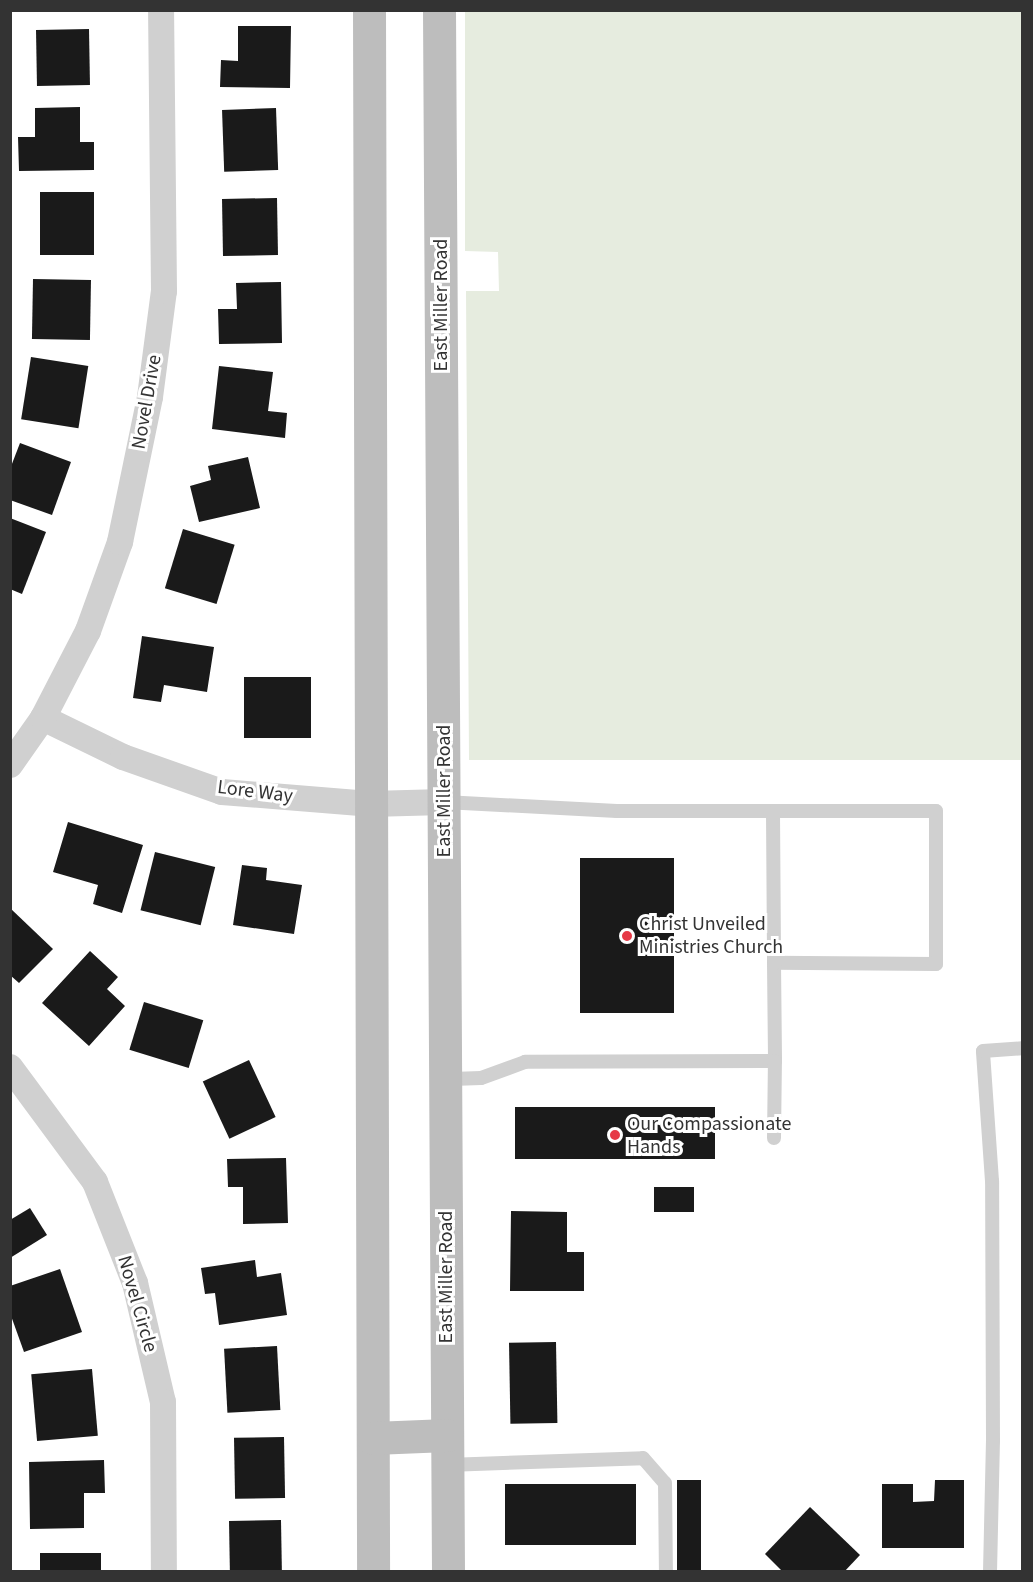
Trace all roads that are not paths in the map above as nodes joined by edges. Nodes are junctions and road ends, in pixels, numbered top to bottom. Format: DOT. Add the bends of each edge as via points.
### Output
graph roads {
  1 [pos="161,10"];
  2 [pos="369,10"];
  3 [pos="439,10"];
  4 [pos="43,718"];
  5 [pos="10,765"];
  6 [pos="444,802"];
  7 [pos="370,804"];
  8 [pos="773,813"];
  9 [pos="774,963"];
  10 [pos="1023,1048"];
  11 [pos="775,1061"];
  12 [pos="10,1067"];
  13 [pos="445,1079"];
  14 [pos="774,1138"];
  15 [pos="373,1438"];
  16 [pos="447,1450"];
  17 [pos="164,1572"];
  18 [pos="373,1572"];
  19 [pos="448,1572"];
  20 [pos="666,1572"];
  21 [pos="990,1572"];
  1 -- 4 [label="street, Novel Drive" via="164,291 150,397 120,542 88,632"];
  2 -- 7 [label="main road"];
  3 -- 6 [label="main road, East Miller Road"];
  4 -- 5 [label="street, Novel Drive"];
  4 -- 7 [label="street, Lore Way" via="123,757 222,792"];
  6 -- 7 [label="street, Lore Way"];
  6 -- 8 [label="lane" via="617,811"];
  6 -- 13 [label="main road, East Miller Road"];
  7 -- 15 [label="main road"];
  8 -- 9 [label="lane"];
  8 -- 9 [label="lane" via="936,811 936,964"];
  9 -- 11 [label="lane"];
  10 -- 21 [label="lane" via="983,1051 992,1181"];
  11 -- 13 [label="lane" via="525,1062 481,1078"];
  11 -- 14 [label="lane"];
  12 -- 17 [label="street, Novel Circle" via="95,1182 135,1283 163,1402"];
  13 -- 16 [label="main road, East Miller Road"];
  15 -- 16 [label="main road"];
  15 -- 18 [label="main road"];
  16 -- 19 [label="main road, East Miller Road"];
  16 -- 20 [label="lane" via="643,1458 665,1483"];
}
